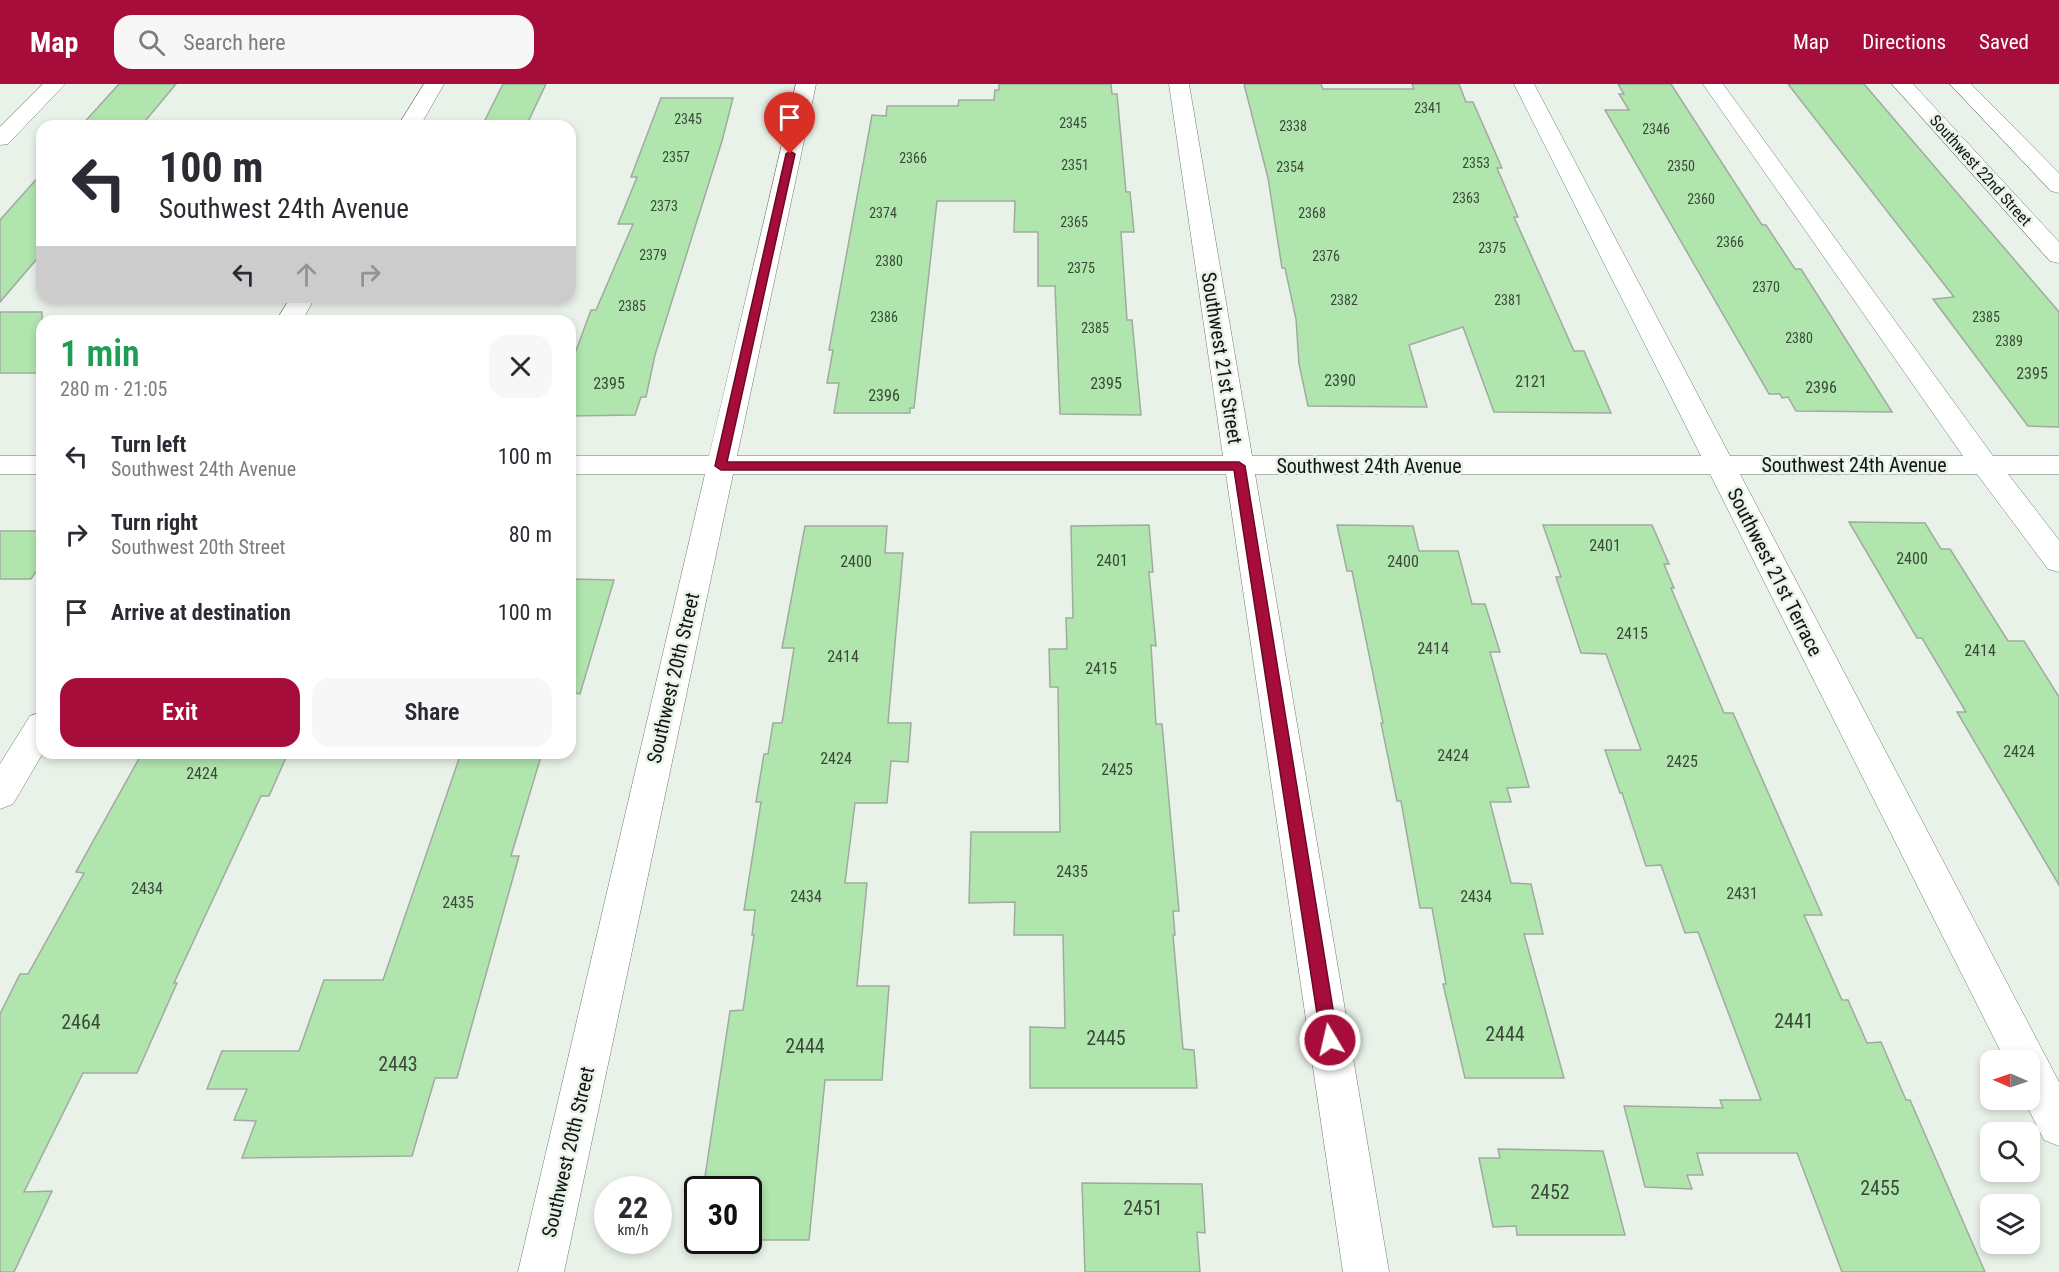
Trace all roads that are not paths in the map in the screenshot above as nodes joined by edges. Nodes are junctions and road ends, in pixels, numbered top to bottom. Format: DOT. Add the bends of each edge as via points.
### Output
graph roads {
  1 [pos="55,84"];
  2 [pos="435,84"];
  3 [pos="806,84"];
  4 [pos="1179,84"];
  5 [pos="1524,84"];
  6 [pos="1713,84"];
  7 [pos="1902,84"];
  8 [pos="1960,84"];
  9 [pos="413,120"];
  10 [pos="0,139"];
  11 [pos="2059,186"];
  12 [pos="2059,256"];
  13 [pos="1985,464"];
  14 [pos="0,465"];
  15 [pos="36,465"];
  16 [pos="576,465"];
  17 [pos="1720,465"];
  18 [pos="2059,465"];
  19 [pos="721,466"];
  20 [pos="1239,466"];
  21 [pos="2059,561"];
  22 [pos="36,735"];
  23 [pos="0,794"];
  24 [pos="2021,1050"];
  25 [pos="2040,1088"];
  26 [pos="2059,1125"];
  27 [pos="541,1272"];
  28 [pos="1366,1272"];
  1 -- 10 [label="street"];
  2 -- 9 [label="street"];
  3 -- 19 [label="street, Southwest 20th Street"];
  4 -- 20 [label="street, Southwest 21st Street"];
  5 -- 17 [label="street, Southwest 21st Terrace"];
  6 -- 13 [label="street"];
  7 -- 12 [label="street, Southwest 22nd Street"];
  8 -- 11 [label="street"];
  13 -- 17 [label="street, Southwest 24th Avenue"];
  13 -- 18 [label="street, Southwest 24th Avenue"];
  13 -- 21 [label="street"];
  14 -- 15 [label="street"];
  16 -- 19 [label="street, Southwest 24th Avenue"];
  17 -- 20 [label="street, Southwest 24th Avenue"];
  17 -- 24 [label="street, Southwest 21st Terrace"];
  19 -- 20 [label="street, Southwest 24th Avenue"];
  19 -- 27 [label="street, Southwest 20th Street"];
  20 -- 28 [label="street, Southwest 21st Street"];
  22 -- 23 [label="street"];
  25 -- 26 [label="street"];
}
